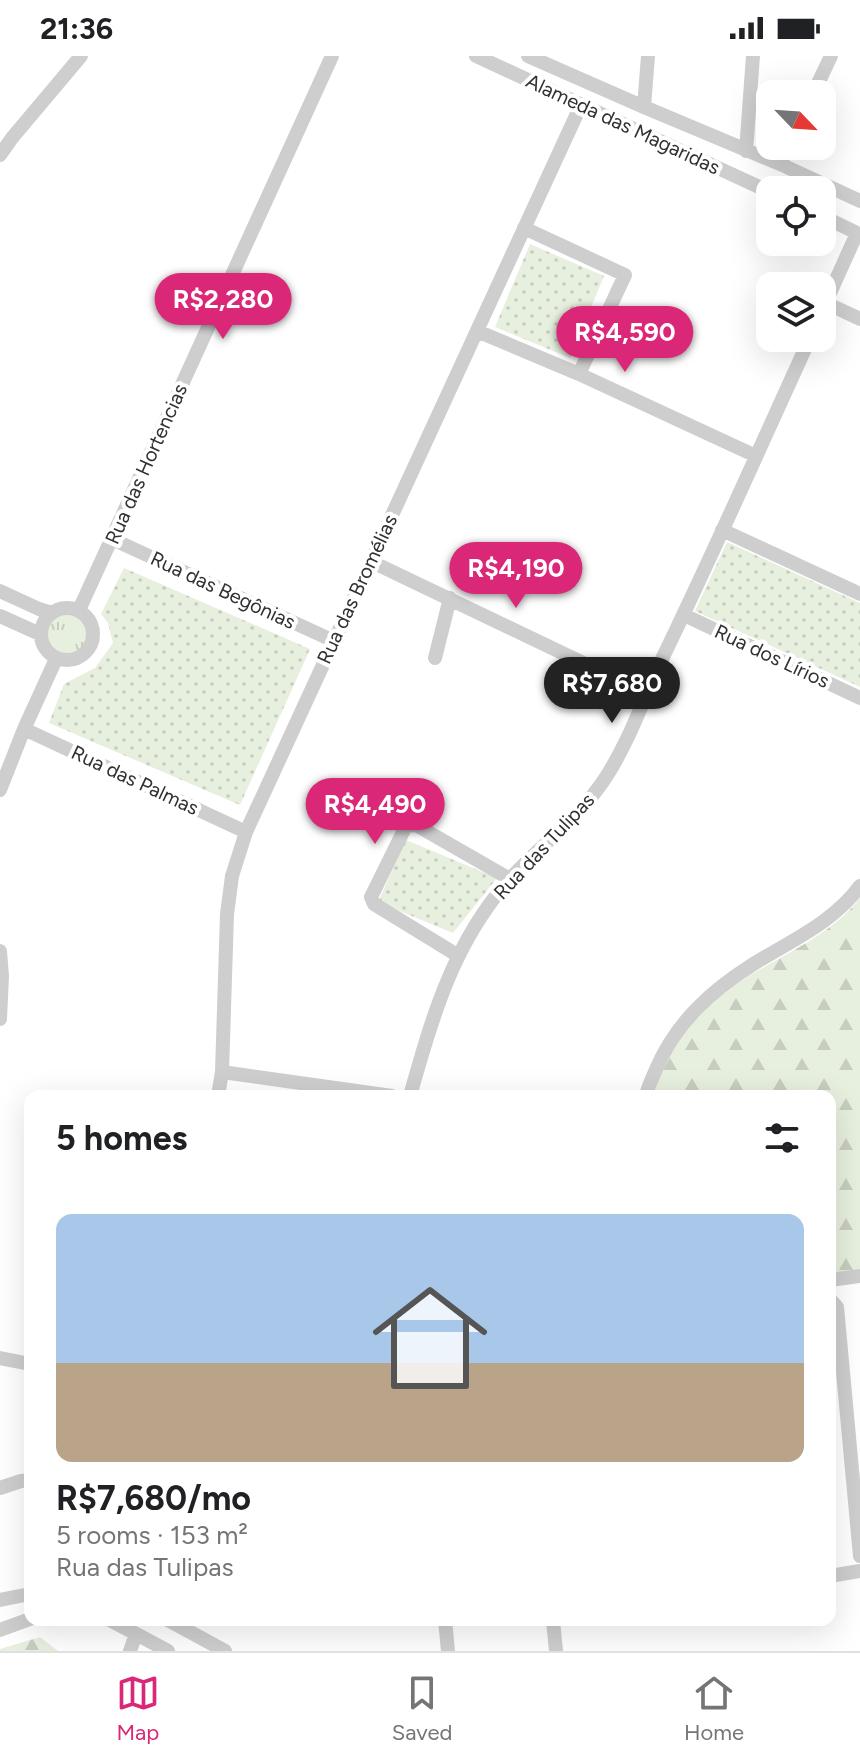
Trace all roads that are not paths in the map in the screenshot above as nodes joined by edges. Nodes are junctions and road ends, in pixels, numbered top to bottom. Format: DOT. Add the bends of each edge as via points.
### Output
graph roads {
  1 [pos="81,56"];
  2 [pos="332,56"];
  3 [pos="476,56"];
  4 [pos="648,56"];
  5 [pos="753,56"];
  6 [pos="831,56"];
  7 [pos="536,58"];
  8 [pos="820,80"];
  9 [pos="581,105"];
  10 [pos="644,107"];
  11 [pos="746,151"];
  12 [pos="0,155"];
  13 [pos="782,160"];
  14 [pos="780,164"];
  15 [pos="756,186"];
  16 [pos="860,201"];
  17 [pos="836,223"];
  18 [pos="524,228"];
  19 [pos="836,280"];
  20 [pos="836,311"];
  21 [pos="860,319"];
  22 [pos="477,331"];
  23 [pos="804,352"];
  24 [pos="579,374"];
  25 [pos="756,456"];
  26 [pos="722,530"];
  27 [pos="112,539"];
  28 [pos="370,561"];
  29 [pos="0,591"];
  30 [pos="860,594"];
  31 [pos="450,598"];
  32 [pos="79,610"];
  33 [pos="52,613"];
  34 [pos="684,615"];
  35 [pos="0,616"];
  36 [pos="40,634"];
  37 [pos="334,641"];
  38 [pos="435,658"];
  39 [pos="56,659"];
  40 [pos="646,693"];
  41 [pos="860,698"];
  42 [pos="24,729"];
  43 [pos="0,790"];
  44 [pos="246,832"];
  45 [pos="510,879"];
  46 [pos="860,886"];
  47 [pos="0,951"];
  48 [pos="457,955"];
  49 [pos="0,1019"];
  50 [pos="222,1072"];
  51 [pos="219,1090"];
  52 [pos="350,1090"];
  53 [pos="412,1090"];
  54 [pos="648,1090"];
  55 [pos="860,1276"];
  56 [pos="836,1279"];
  57 [pos="836,1331"];
  58 [pos="0,1358"];
  59 [pos="24,1363"];
  60 [pos="24,1481"];
  61 [pos="0,1488"];
  62 [pos="860,1556"];
  63 [pos="860,1571"];
  64 [pos="836,1575"];
  65 [pos="24,1595"];
  66 [pos="0,1600"];
  67 [pos="24,1621"];
  68 [pos="121,1626"];
  69 [pos="179,1626"];
  70 [pos="446,1626"];
  71 [pos="554,1626"];
  72 [pos="0,1630"];
  73 [pos="136,1634"];
  74 [pos="130,1651"];
  75 [pos="168,1651"];
  76 [pos="225,1651"];
  77 [pos="448,1651"];
  78 [pos="556,1651"];
  1 -- 12 [label="street"];
  2 -- 27 [label="street, Rua das Hortencias"];
  3 -- 9 [label="street, Alameda das Magaridas"];
  4 -- 10 [label="street"];
  5 -- 11 [label="street"];
  6 -- 8 [label="street"];
  7 -- 10 [label="street"];
  9 -- 15 [label="street, Alameda das Magaridas"];
  9 -- 18 [label="street, Rua das Bromélias"];
  10 -- 11 [label="street"];
  11 -- 14 [label="street"];
  13 -- 14 [label="street"];
  14 -- 16 [label="street"];
  17 -- 19 [label="street" via="857,233"];
  18 -- 22 [label="street, Rua das Bromélias"];
  18 -- 24 [label="street" via="625,275"];
  20 -- 21 [label="street"];
  22 -- 24 [label="street"];
  22 -- 28 [label="street, Rua das Bromélias"];
  23 -- 25 [label="street, Rua das Tulipas"];
  24 -- 25 [label="street"];
  25 -- 26 [label="street, Rua das Tulipas"];
  26 -- 30 [label="street"];
  26 -- 34 [label="street, Rua das Tulipas"];
  27 -- 32 [label="street, Rua das Hortencias"];
  27 -- 37 [label="street, Rua das Begônias"];
  28 -- 31 [label="street"];
  28 -- 37 [label="street, Rua das Bromélias"];
  29 -- 33 [label="street"];
  31 -- 38 [label="street"];
  31 -- 40 [label="street"];
  32 -- 33 [label="street"];
  32 -- 39 [label="street" via="92,624 93,642 74,660"];
  33 -- 36 [label="street"];
  34 -- 40 [label="street, Rua das Tulipas"];
  34 -- 41 [label="street, Rua dos Lírios"];
  35 -- 36 [label="street"];
  36 -- 39 [label="street" via="44,649"];
  37 -- 44 [label="street, Rua das Bromélias"];
  39 -- 42 [label="street"];
  40 -- 45 [label="street, Rua das Tulipas" via="625,744 590,800"];
  42 -- 43 [label="street"];
  42 -- 44 [label="street, Rua das Palmas"];
  44 -- 50 [label="street, Rua das Bromélias" via="227,914"];
  45 -- 48 [label="street, Rua das Tulipas"];
  45 -- 48 [label="street" via="416,825 406,826 372,901"];
  46 -- 54 [label="street" via="821,924 703,1001 678,1029"];
  47 -- 49 [label="street"];
  48 -- 53 [label="street, Rua das Tulipas"];
  50 -- 51 [label="street, Rua das Bromélias"];
  50 -- 52 [label="street"];
  55 -- 56 [label="street"];
  57 -- 62 [label="street"];
  58 -- 59 [label="street"];
  60 -- 61 [label="street"];
  63 -- 64 [label="street"];
  65 -- 66 [label="street"];
  67 -- 72 [label="street"];
  68 -- 73 [label="street"];
  69 -- 76 [label="street"];
  70 -- 77 [label="street"];
  71 -- 78 [label="street"];
  73 -- 74 [label="street"];
  73 -- 75 [label="street"];
}
